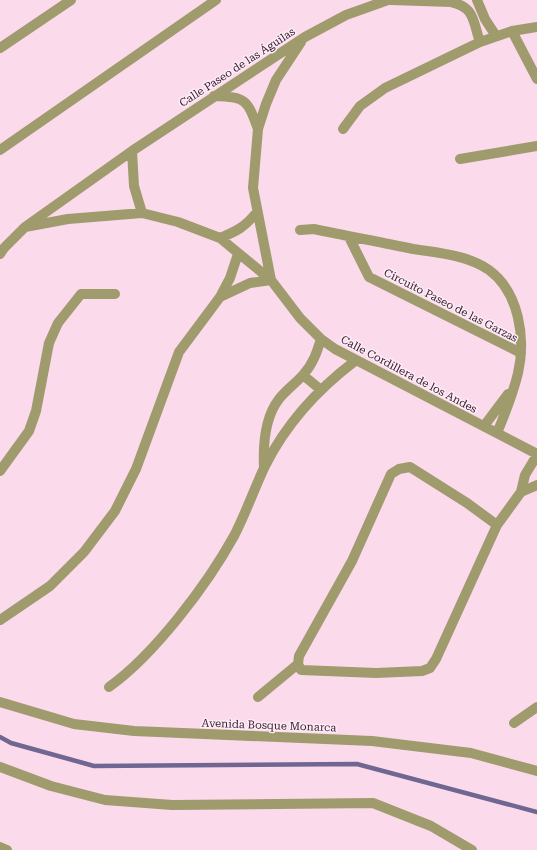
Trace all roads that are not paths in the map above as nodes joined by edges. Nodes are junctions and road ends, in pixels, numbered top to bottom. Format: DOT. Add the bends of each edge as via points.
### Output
graph roads {
  1 [pos="71,0"];
  2 [pos="216,0"];
  3 [pos="388,0"];
  4 [pos="391,0"];
  5 [pos="477,0"];
  6 [pos="537,27"];
  7 [pos="512,31"];
  8 [pos="305,37"];
  9 [pos="488,39"];
  10 [pos="0,48"];
  11 [pos="537,79"];
  12 [pos="214,96"];
  13 [pos="258,129"];
  14 [pos="343,129"];
  15 [pos="537,146"];
  16 [pos="0,150"];
  17 [pos="132,151"];
  18 [pos="460,160"];
  19 [pos="257,212"];
  20 [pos="142,213"];
  21 [pos="25,227"];
  22 [pos="300,230"];
  23 [pos="349,237"];
  24 [pos="220,238"];
  25 [pos="1,249"];
  26 [pos="238,254"];
  27 [pos="271,280"];
  28 [pos="116,294"];
  29 [pos="220,297"];
  30 [pos="321,339"];
  31 [pos="521,353"];
  32 [pos="355,361"];
  33 [pos="303,375"];
  34 [pos="514,386"];
  35 [pos="321,390"];
  36 [pos="484,426"];
  37 [pos="497,433"];
  38 [pos="537,454"];
  39 [pos="264,467"];
  40 [pos="0,471"];
  41 [pos="537,485"];
  42 [pos="521,492"];
  43 [pos="497,524"];
  44 [pos="0,620"];
  45 [pos="298,664"];
  46 [pos="109,687"];
  47 [pos="258,697"];
  48 [pos="0,702"];
  49 [pos="537,707"];
  50 [pos="514,723"];
  51 [pos="0,767"];
  52 [pos="537,771"];
  53 [pos="0,847"];
  54 [pos="7,850"];
  55 [pos="472,850"];
  1 -- 10 [label="street"];
  2 -- 16 [label="street"];
  3 -- 8 [label="street" via="346,15"];
  4 -- 9 [label="street" via="461,4 469,9"];
  5 -- 9 [label="street" via="485,19"];
  6 -- 7 [label="street"];
  7 -- 9 [label="street"];
  7 -- 11 [label="street"];
  8 -- 12 [label="street, Calle Paseo de las Águilas"];
  8 -- 13 [label="street, Calle Paseo de las Águilas" via="276,80"];
  9 -- 14 [label="street" via="385,88 360,106"];
  12 -- 13 [label="street" via="232,96 245,102 250,106"];
  12 -- 17 [label="street, Calle Paseo de las Águilas"];
  13 -- 19 [label="street, Calle Paseo de las Águilas" via="254,188"];
  15 -- 18 [label="street"];
  17 -- 20 [label="street" via="134,186"];
  17 -- 21 [label="street, Calle Paseo de las Águilas"];
  19 -- 24 [label="street" via="246,225"];
  19 -- 27 [label="street, Calle Paseo de las Águilas"];
  20 -- 21 [label="street, Calle Cordillera de los Andes" via="68,219"];
  20 -- 24 [label="street, Calle Cordillera de los Andes" via="178,222"];
  21 -- 25 [label="street, Calle Paseo de las Águilas"];
  22 -- 23 [label="street, Circuito Paseo de las Garzas" via="314,229"];
  23 -- 31 [label="street, Circuito Paseo de las Garzas" via="369,277"];
  23 -- 31 [label="street, Circuito Paseo de las Garzas" via="462,258 488,269 505,287 515,306"];
  24 -- 26 [label="street, Calle Cordillera de los Andes"];
  26 -- 27 [label="street, Calle Cordillera de los Andes"];
  26 -- 29 [label="street"];
  27 -- 29 [label="street" via="250,283"];
  27 -- 30 [label="street, Calle Cordillera de los Andes" via="300,318"];
  28 -- 40 [label="street" via="81,294 58,323 49,343 36,411 29,431"];
  29 -- 44 [label="street" via="179,352 136,469 115,511 84,552 50,586"];
  30 -- 32 [label="street, Calle Cordillera de los Andes"];
  30 -- 33 [label="street" via="316,356"];
  31 -- 34 [label="street, Circuito Paseo de las Garzas"];
  32 -- 35 [label="street"];
  32 -- 36 [label="street, Calle Cordillera de los Andes"];
  33 -- 35 [label="street"];
  33 -- 39 [label="street" via="278,400 270,417 264,440"];
  34 -- 36 [label="street, Circuito Paseo de las Garzas"];
  34 -- 37 [label="street, Circuito Paseo de las Garzas"];
  35 -- 39 [label="street" via="289,426"];
  36 -- 37 [label="street, Calle Cordillera de los Andes"];
  37 -- 38 [label="street, Calle Cordillera de los Andes"];
  38 -- 42 [label="street" via="525,475"];
  39 -- 46 [label="street" via="250,504 213,570 178,617 128,674"];
  41 -- 42 [label="street"];
  42 -- 43 [label="street"];
  43 -- 45 [label="street" via="430,668 422,671 368,672 301,670"];
  43 -- 45 [label="street" via="410,468 399,469 391,474 352,561 299,656"];
  45 -- 47 [label="street"];
  48 -- 52 [label="street, Avenida Bosque Monarca" via="74,724 134,731 372,741 471,753"];
  49 -- 50 [label="street"];
  51 -- 55 [label="street" via="51,786 105,800 172,804 373,803 431,826"];
  53 -- 54 [label="street"];
}
